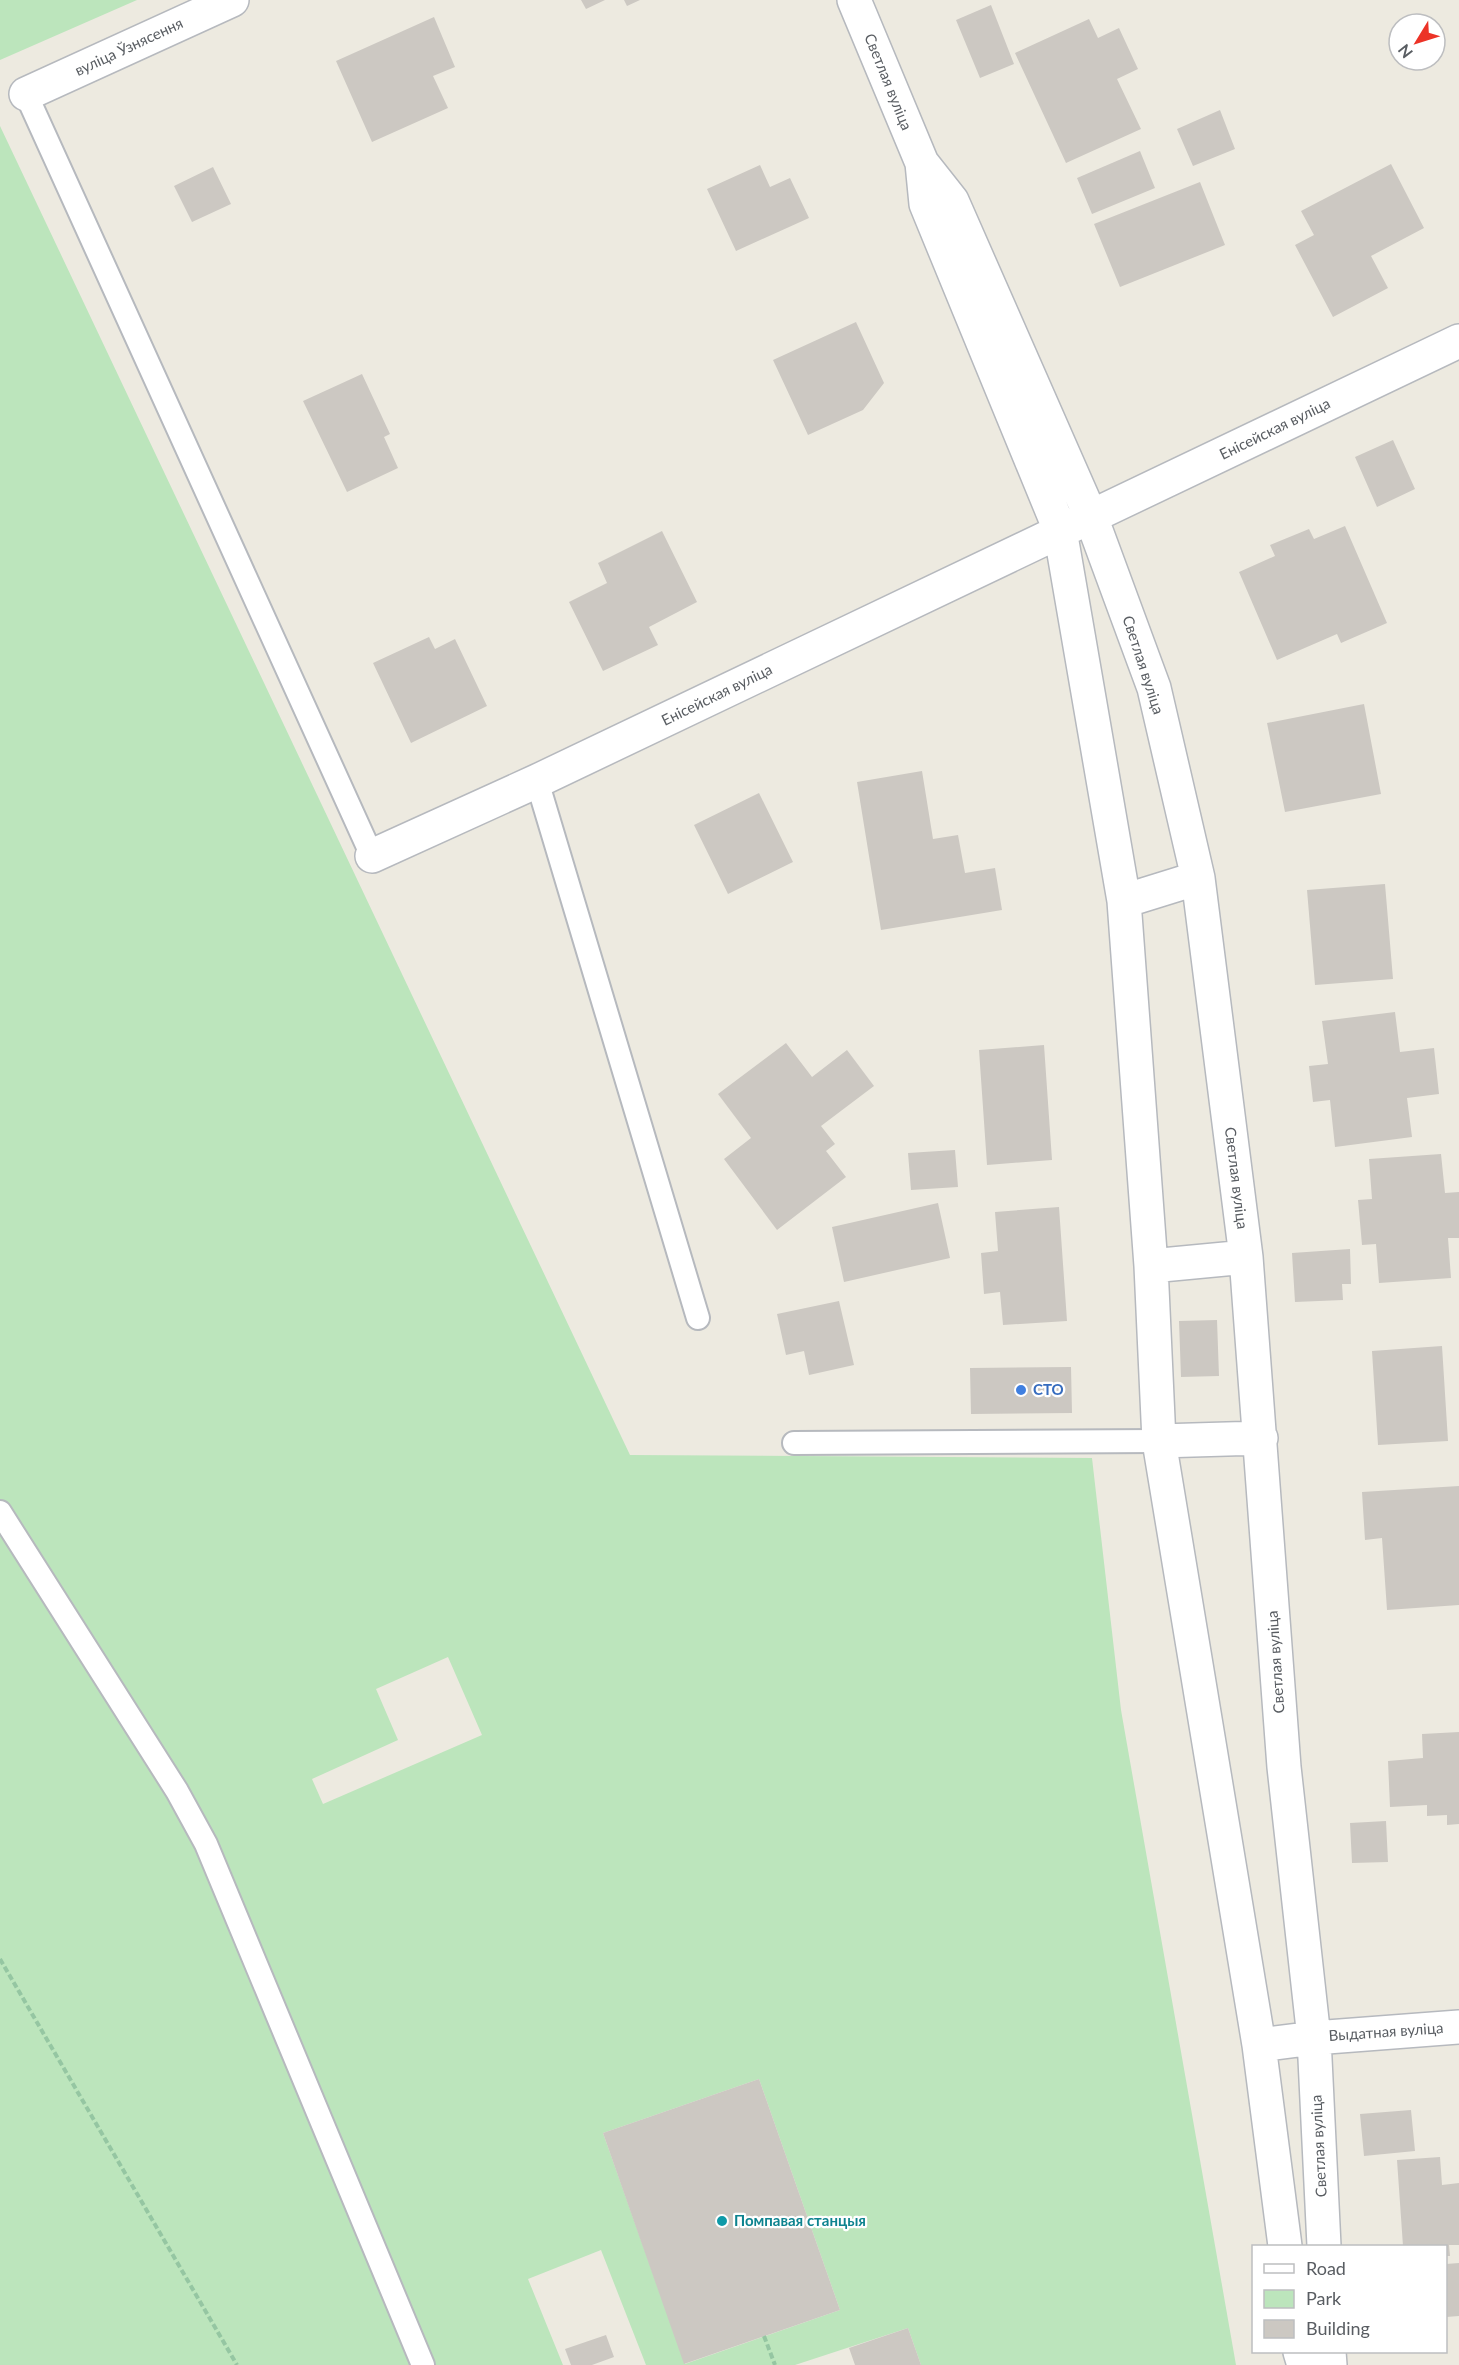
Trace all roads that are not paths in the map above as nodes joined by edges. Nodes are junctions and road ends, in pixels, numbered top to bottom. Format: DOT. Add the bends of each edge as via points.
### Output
graph roads {
  1 [pos="232,0"];
  2 [pos="854,0"];
  3 [pos="26,94"];
  4 [pos="922,164"];
  5 [pos="1459,341"];
  6 [pos="1091,517"];
  7 [pos="1060,530"];
  8 [pos="537,781"];
  9 [pos="372,856"];
  10 [pos="1198,878"];
  11 [pos="1124,901"];
  12 [pos="1246,1257"];
  13 [pos="1150,1266"];
  14 [pos="698,1318"];
  15 [pos="1261,1438"];
  16 [pos="1159,1441"];
  17 [pos="794,1443"];
  18 [pos="0,1512"];
  19 [pos="1459,2027"];
  20 [pos="1314,2038"];
  21 [pos="1259,2045"];
  22 [pos="1285,2245"];
  23 [pos="1324,2245"];
  24 [pos="423,2365"];
  1 -- 3 [label="street, вуліца Ўзнясення"];
  2 -- 4 [label="street, Светлая вуліца"];
  3 -- 9 [label="lane"];
  4 -- 6 [label="street, Светлая вуліца" via="952,201"];
  4 -- 7 [label="street, Светлая вуліца" via="926,204"];
  5 -- 6 [label="street, Енісейская вуліца"];
  6 -- 7 [label="street, Енісейская вуліца"];
  6 -- 10 [label="street, Светлая вуліца" via="1154,688"];
  7 -- 8 [label="street, Енісейская вуліца"];
  7 -- 11 [label="street, Светлая вуліца"];
  8 -- 9 [label="street, Енісейская вуліца"];
  8 -- 14 [label="lane"];
  10 -- 11 [label="street"];
  10 -- 12 [label="street, Светлая вуліца"];
  11 -- 13 [label="street, Светлая вуліца"];
  12 -- 13 [label="street"];
  12 -- 15 [label="street, Светлая вуліца"];
  13 -- 16 [label="street, Светлая вуліца"];
  15 -- 16 [label="street"];
  15 -- 20 [label="street, Светлая вуліца" via="1284,1767"];
  16 -- 17 [label="lane"];
  16 -- 21 [label="street, Светлая вуліца"];
  18 -- 24 [label="lane" via="177,1791 206,1844"];
  19 -- 20 [label="street, Выдатная вуліца"];
  20 -- 21 [label="street, Выдатная вуліца"];
  20 -- 23 [label="street, Светлая вуліца"];
  21 -- 22 [label="street, Светлая вуліца"];
}
